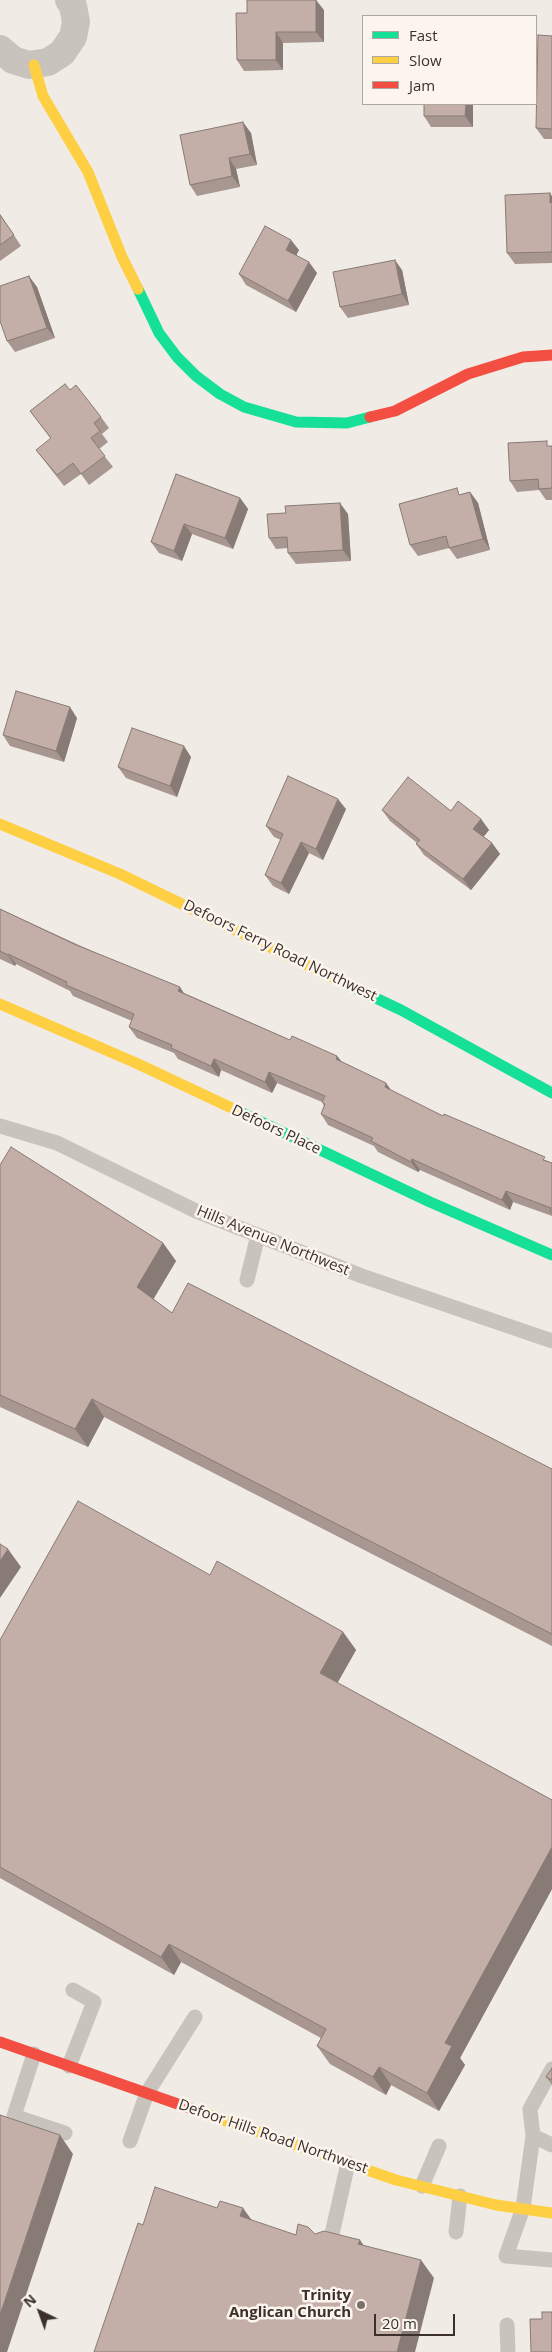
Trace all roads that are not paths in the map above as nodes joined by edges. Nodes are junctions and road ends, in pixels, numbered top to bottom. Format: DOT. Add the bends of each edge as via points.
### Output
graph roads {
  1 [pos="69,0"];
  2 [pos="0,49"];
  3 [pos="34,65"];
  4 [pos="552,355"];
  5 [pos="0,824"];
  6 [pos="0,1004"];
  7 [pos="552,1093"];
  8 [pos="0,1126"];
  9 [pos="258,1235"];
  10 [pos="552,1256"];
  11 [pos="247,1280"];
  12 [pos="552,1341"];
  13 [pos="73,1990"];
  14 [pos="195,2017"];
  15 [pos="0,2042"];
  16 [pos="34,2054"];
  17 [pos="69,2066"];
  18 [pos="552,2069"];
  19 [pos="147,2093"];
  20 [pos="65,2133"];
  21 [pos="533,2136"];
  22 [pos="130,2141"];
  23 [pos="552,2145"];
  24 [pos="439,2146"];
  25 [pos="348,2163"];
  26 [pos="422,2186"];
  27 [pos="460,2196"];
  28 [pos="523,2208"];
  29 [pos="552,2213"];
  30 [pos="456,2232"];
  31 [pos="330,2243"];
  32 [pos="552,2260"];
  33 [pos="507,2325"];
  34 [pos="508,2352"];
  1 -- 3 [label="street" via="76,22 70,42 62,53 48,62"];
  2 -- 3 [label="street" via="13,60"];
  3 -- 4 [label="street" via="44,96 88,172 122,257 159,333 196,376 220,394 244,407 296,422 347,423 395,411 468,374 523,358"];
  5 -- 7 [label="street, Defoors Ferry Road Northwest" via="120,874 401,1010"];
  6 -- 10 [label="street, Defoors Place" via="136,1063"];
  8 -- 9 [label="lane, Hills Avenue Northwest" via="57,1143 196,1211"];
  9 -- 11 [label="lane"];
  9 -- 12 [label="lane, Hills Avenue Northwest" via="362,1276"];
  13 -- 17 [label="lane" via="94,2002"];
  14 -- 19 [label="lane"];
  15 -- 16 [label="street, Defoor Hills Road Northwest"];
  16 -- 17 [label="street, Defoor Hills Road Northwest"];
  16 -- 20 [label="lane" via="14,2116"];
  17 -- 19 [label="street, Defoor Hills Road Northwest"];
  18 -- 21 [label="lane" via="530,2109"];
  19 -- 22 [label="lane"];
  19 -- 25 [label="street, Defoor Hills Road Northwest"];
  21 -- 23 [label="lane"];
  21 -- 28 [label="lane"];
  24 -- 26 [label="lane"];
  25 -- 26 [label="street, Defoor Hills Road Northwest"];
  25 -- 31 [label="lane"];
  26 -- 27 [label="street, Defoor Hills Road Northwest"];
  27 -- 28 [label="street, Defoor Hills Road Northwest"];
  27 -- 30 [label="lane"];
  28 -- 29 [label="street, Defoor Hills Road Northwest"];
  28 -- 32 [label="lane" via="506,2256"];
  33 -- 34 [label="lane"];
}
